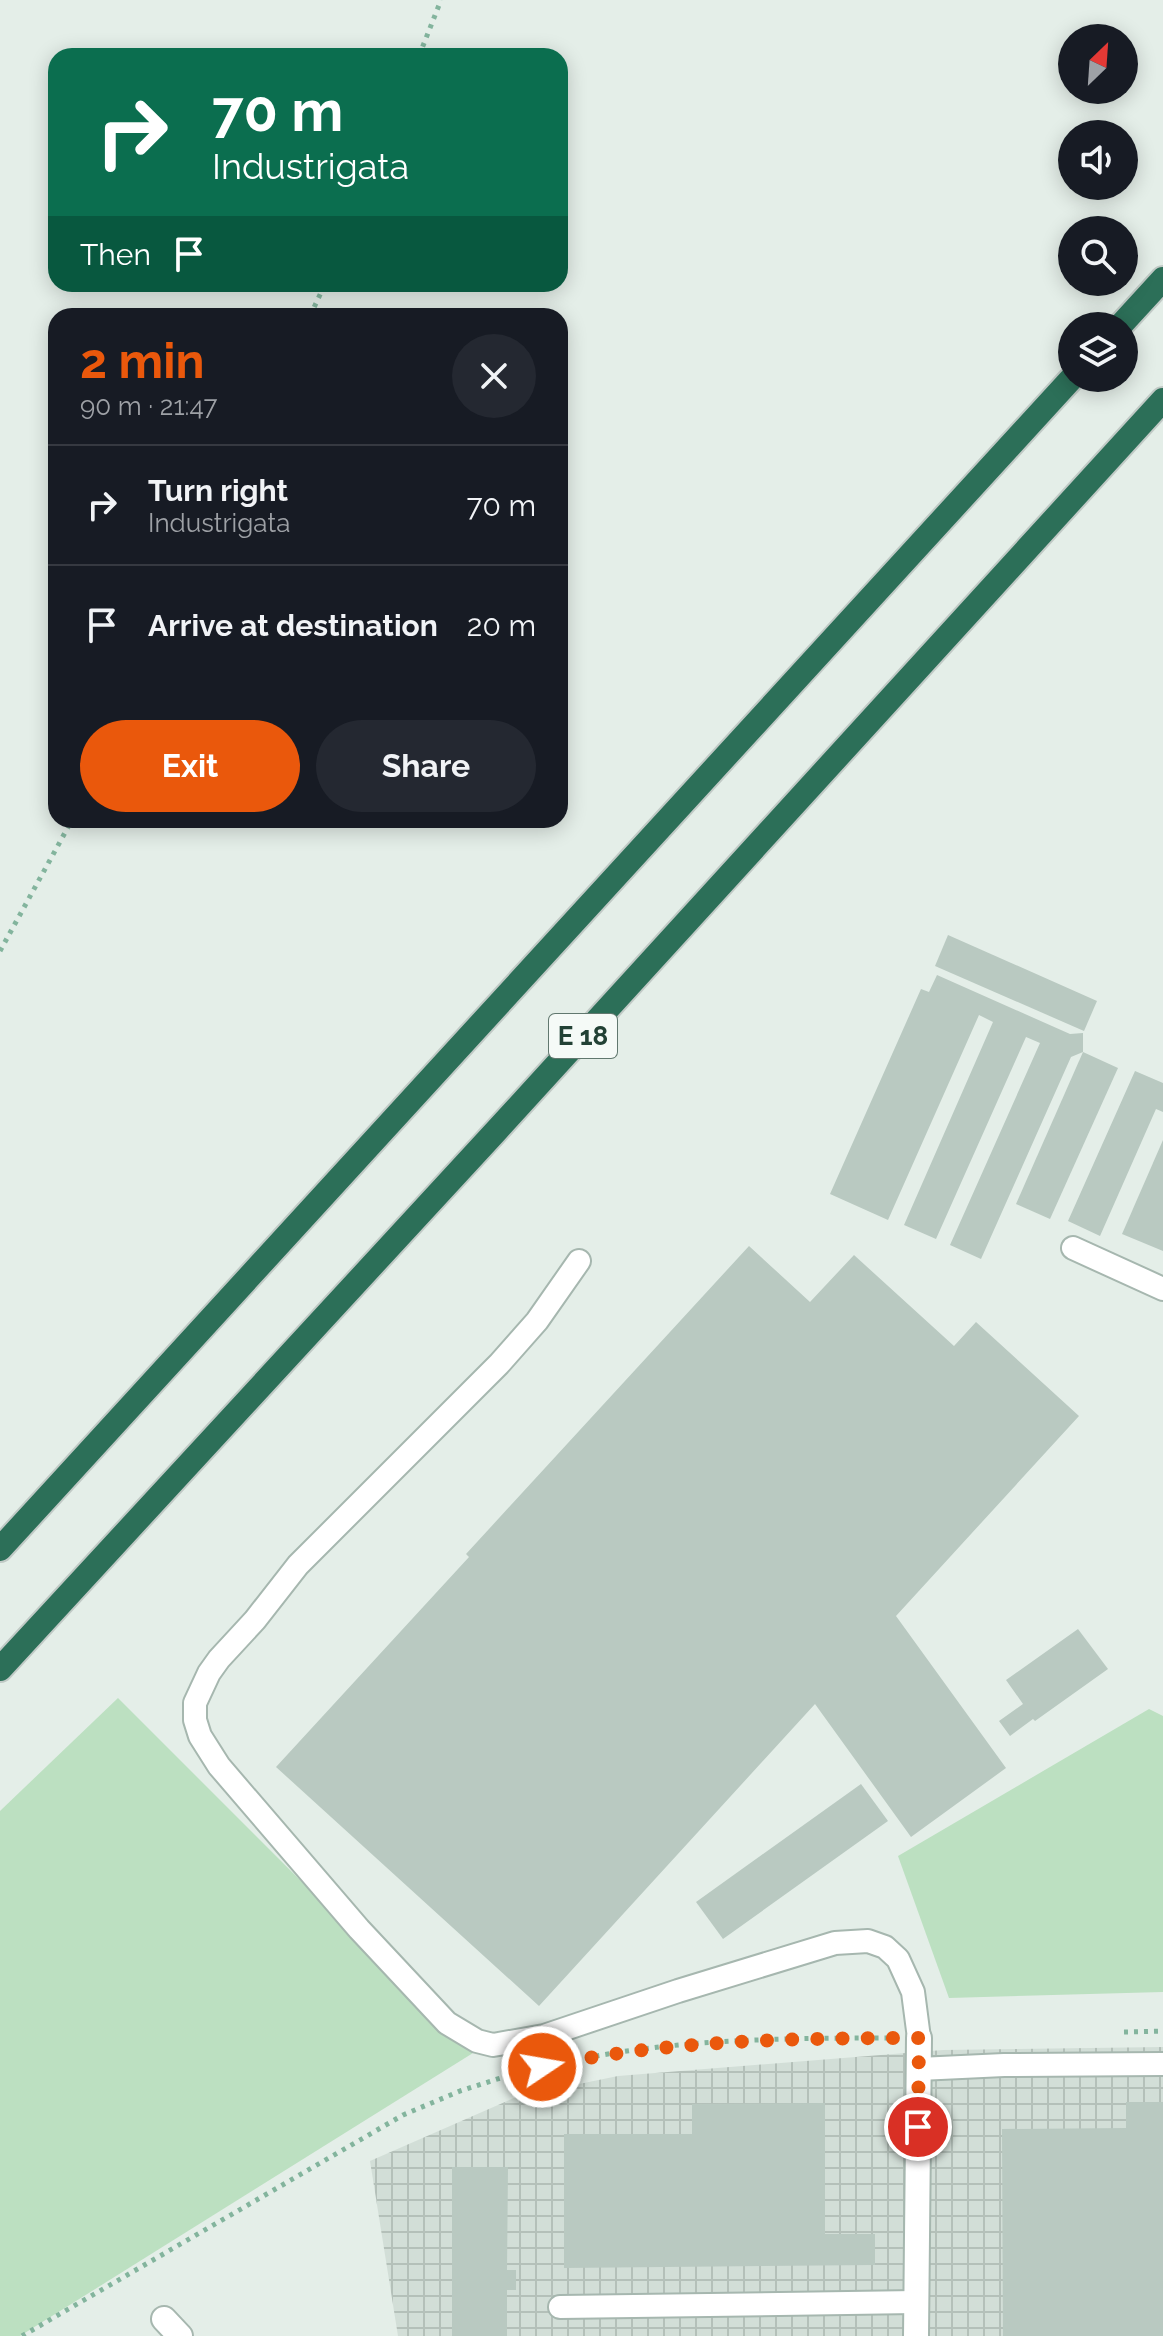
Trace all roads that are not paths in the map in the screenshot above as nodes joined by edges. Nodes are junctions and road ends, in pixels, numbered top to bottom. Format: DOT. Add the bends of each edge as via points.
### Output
graph roads {
  1 [pos="1163,279"];
  2 [pos="1133,312"];
  3 [pos="1059,392"];
  4 [pos="1163,400"];
  5 [pos="1073,1248"];
  6 [pos="579,1261"];
  7 [pos="1163,1289"];
  8 [pos="0,1549"];
  9 [pos="0,1669"];
  10 [pos="919,2038"];
  11 [pos="1163,2064"];
  12 [pos="919,2069"];
  13 [pos="916,2302"];
  14 [pos="560,2307"];
  15 [pos="916,2336"];
  1 -- 2 [label="highway"];
  3 -- 8 [label="highway"];
  4 -- 9 [label="highway, E 18"];
  5 -- 7 [label="lane"];
  6 -- 10 [label="lane" via="499,1364 298,1565 219,1659 195,1703 200,1736 219,1766 359,1929 447,2023 477,2041 493,2045 544,2036 835,1943 868,1941 898,1959 913,1992"];
  10 -- 12 [label="street"];
  11 -- 12 [label="lane"];
  12 -- 13 [label="street"];
  13 -- 14 [label="lane"];
  13 -- 15 [label="street"];
}
